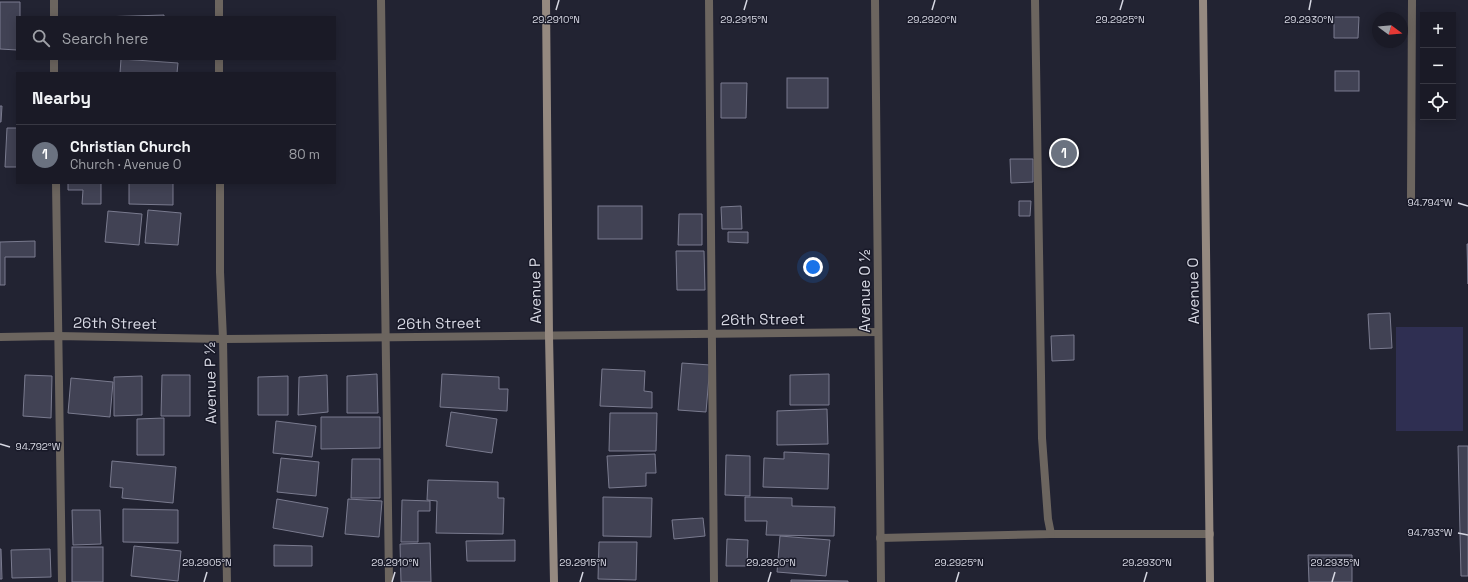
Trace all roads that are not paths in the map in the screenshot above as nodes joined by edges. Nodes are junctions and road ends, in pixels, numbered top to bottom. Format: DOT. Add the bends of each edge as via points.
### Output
graph roads {
  1 [pos="54,0"];
  2 [pos="219,0"];
  3 [pos="381,0"];
  4 [pos="546,0"];
  5 [pos="709,0"];
  6 [pos="875,0"];
  7 [pos="1035,0"];
  8 [pos="1203,0"];
  9 [pos="1412,0"];
  10 [pos="54,16"];
  11 [pos="219,16"];
  12 [pos="54,60"];
  13 [pos="219,60"];
  14 [pos="54,72"];
  15 [pos="220,72"];
  16 [pos="56,184"];
  17 [pos="220,184"];
  18 [pos="1410,197"];
  19 [pos="878,332"];
  20 [pos="713,334"];
  21 [pos="57,336"];
  22 [pos="549,336"];
  23 [pos="0,337"];
  24 [pos="384,337"];
  25 [pos="223,339"];
  26 [pos="1051,534"];
  27 [pos="1210,534"];
  28 [pos="880,538"];
  29 [pos="62,582"];
  30 [pos="227,582"];
  31 [pos="389,582"];
  32 [pos="554,582"];
  33 [pos="714,582"];
  34 [pos="881,582"];
  35 [pos="1210,582"];
  1 -- 10 [label="street"];
  2 -- 11 [label="street"];
  3 -- 24 [label="street"];
  4 -- 22 [label="main road, Avenue P"];
  5 -- 20 [label="street"];
  6 -- 19 [label="street, Avenue O ½"];
  7 -- 26 [label="street" via="1042,438"];
  8 -- 27 [label="main road, Avenue O"];
  9 -- 18 [label="street"];
  12 -- 14 [label="street"];
  13 -- 15 [label="street"];
  16 -- 21 [label="street"];
  17 -- 25 [label="street, Avenue P ½"];
  19 -- 20 [label="street, 26th Street"];
  19 -- 28 [label="street, Avenue O ½"];
  20 -- 22 [label="street, 26th Street"];
  20 -- 33 [label="street"];
  21 -- 23 [label="street, 26th Street"];
  21 -- 25 [label="street, 26th Street"];
  21 -- 29 [label="street"];
  22 -- 24 [label="street, 26th Street"];
  22 -- 32 [label="main road, Avenue P"];
  24 -- 25 [label="street, 26th Street"];
  24 -- 31 [label="street"];
  25 -- 30 [label="street, Avenue P ½"];
  26 -- 27 [label="street"];
  26 -- 28 [label="street"];
  27 -- 35 [label="main road, Avenue O"];
  28 -- 34 [label="street, Avenue O ½"];
}
